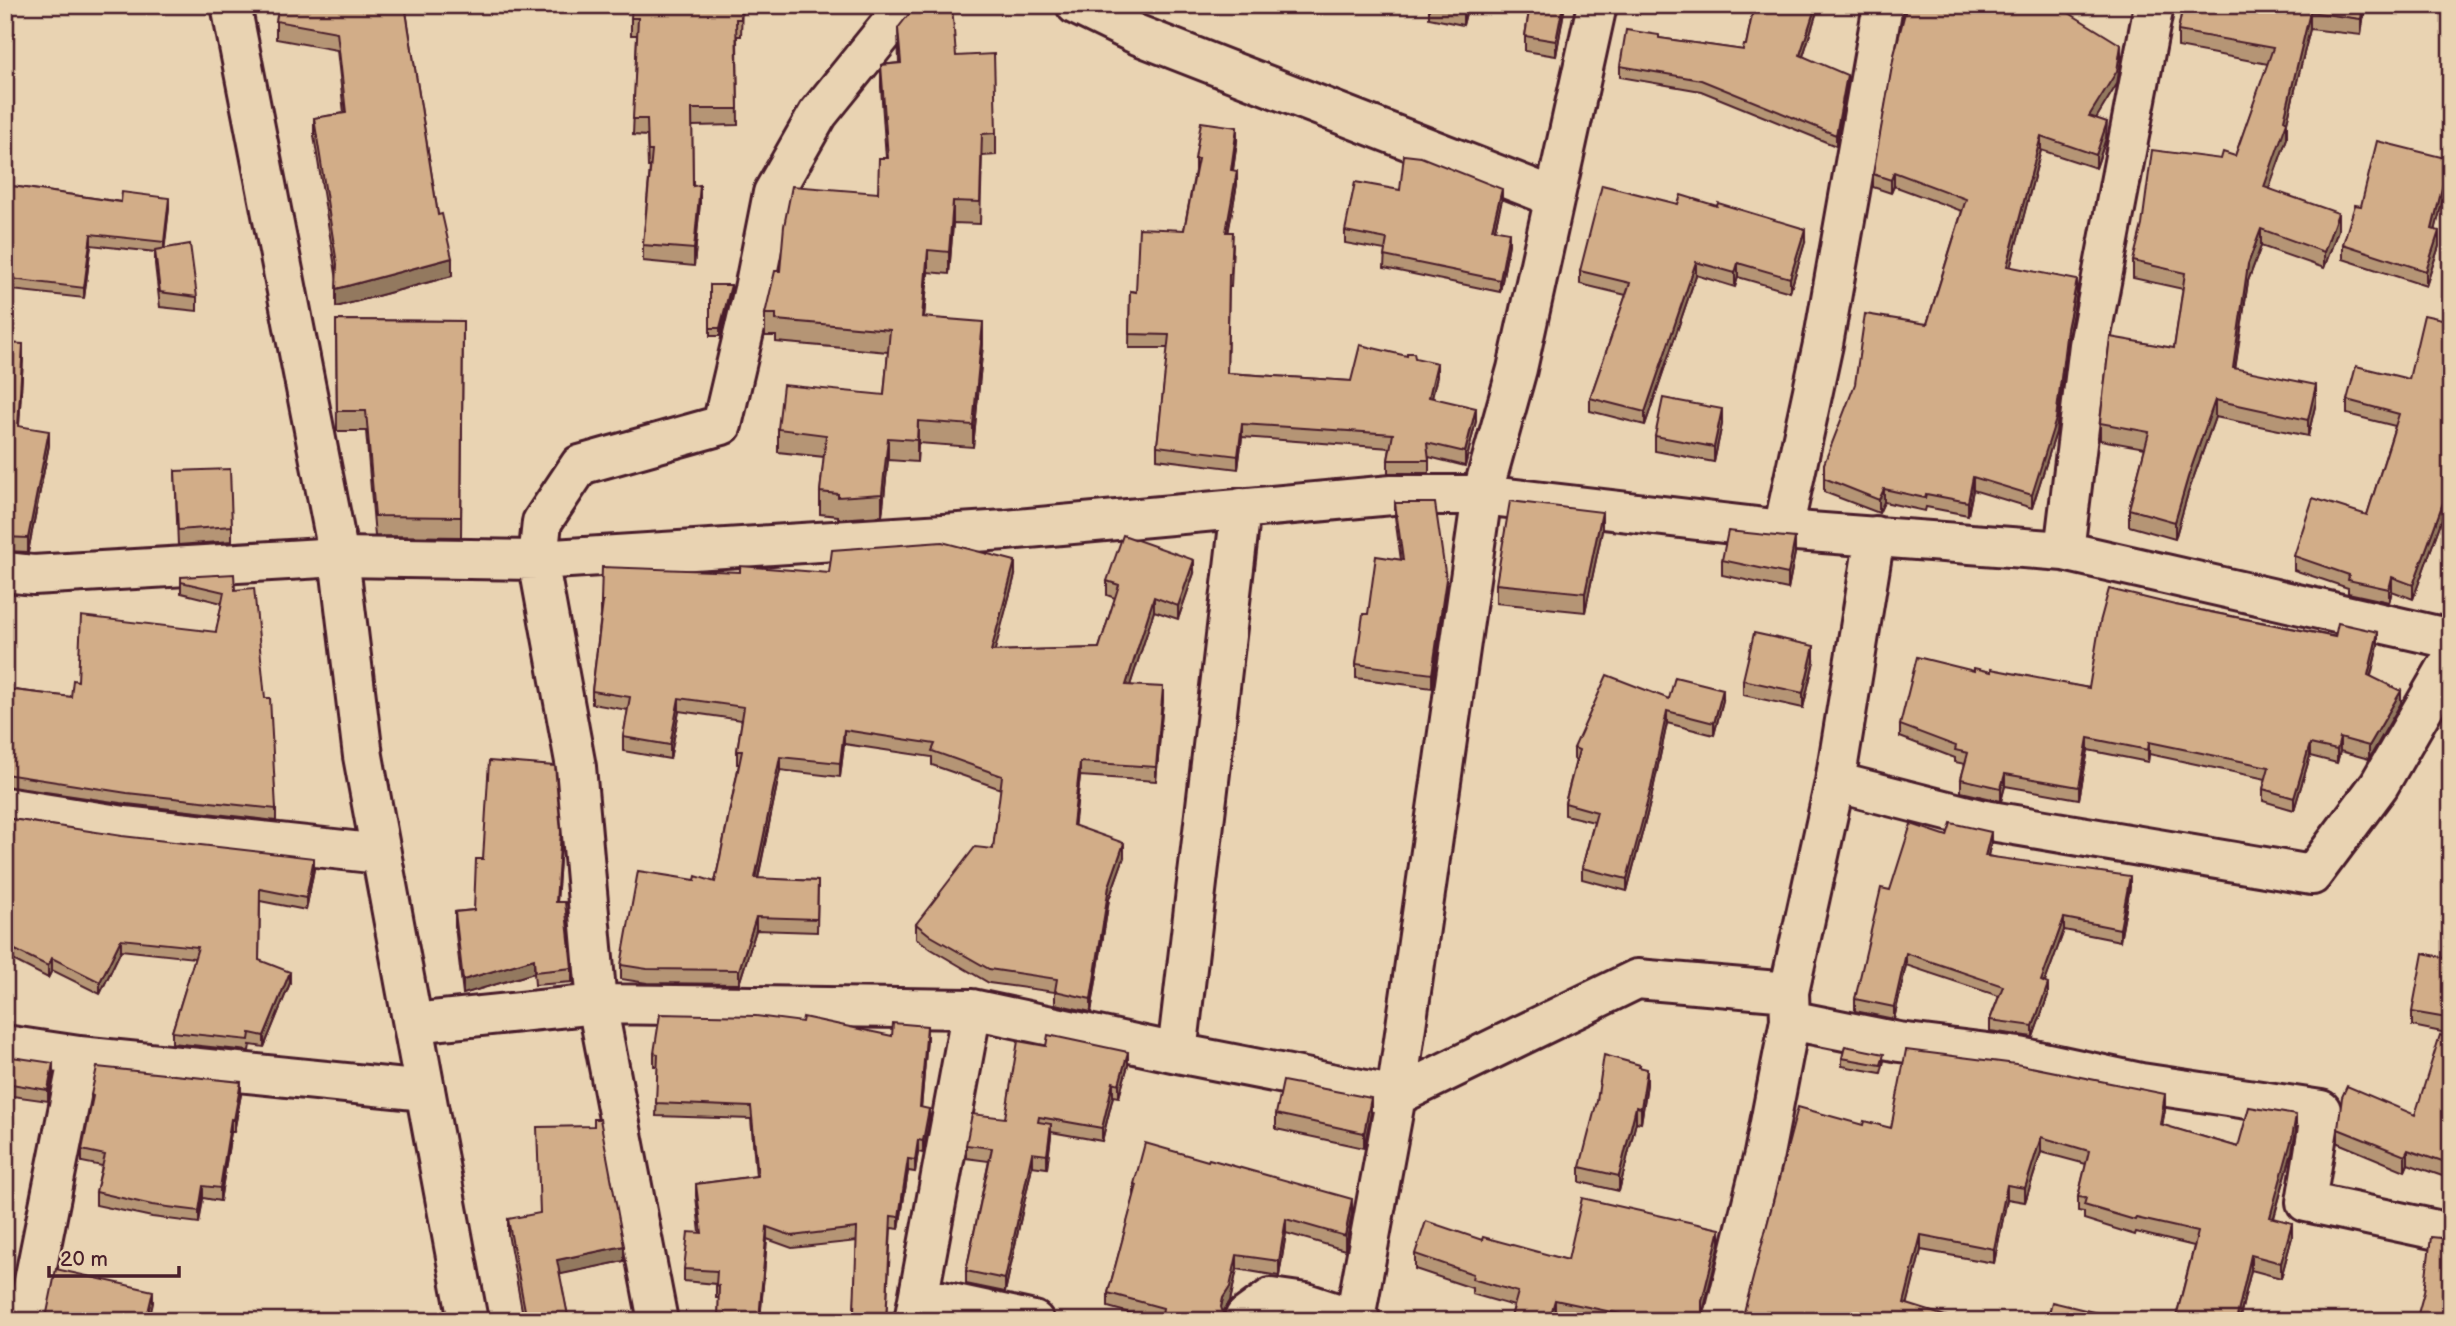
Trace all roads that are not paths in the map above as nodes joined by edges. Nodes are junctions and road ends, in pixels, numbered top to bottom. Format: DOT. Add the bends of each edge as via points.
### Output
graph roads {
  1 [pos="231,5"];
  2 [pos="906,5"];
  3 [pos="1076,5"];
  4 [pos="1597,5"];
  5 [pos="1883,5"];
  6 [pos="2154,5"];
  7 [pos="1554,197"];
  8 [pos="1482,495"];
  9 [pos="1241,508"];
  10 [pos="1783,530"];
  11 [pos="1875,536"];
  12 [pos="2064,551"];
  13 [pos="340,557"];
  14 [pos="538,559"];
  15 [pos="5,572"];
  16 [pos="2451,639"];
  17 [pos="2451,660"];
  18 [pos="1835,782"];
  19 [pos="5,807"];
  20 [pos="380,854"];
  21 [pos="597,1004"];
  22 [pos="1790,1006"];
  23 [pos="972,1009"];
  24 [pos="413,1023"];
  25 [pos="5,1045"];
  26 [pos="1177,1053"];
  27 [pos="79,1056"];
  28 [pos="425,1091"];
  29 [pos="1396,1096"];
  30 [pos="2451,1233"];
  31 [pos="916,1308"];
  32 [pos="1358,1320"];
  33 [pos="26,1321"];
  34 [pos="468,1321"];
  35 [pos="658,1321"];
  36 [pos="1034,1321"];
  37 [pos="1243,1321"];
  38 [pos="1723,1321"];
  1 -- 13 [label="street"];
  2 -- 14 [label="street" via="818,114 773,193 722,425 580,465 542,522"];
  3 -- 7 [label="street" via="1138,35"];
  4 -- 7 [label="street"];
  5 -- 10 [label="street" via="1823,344"];
  6 -- 12 [label="street" via="2089,345"];
  7 -- 8 [label="street" via="1517,369"];
  8 -- 9 [label="street" via="1392,495"];
  8 -- 10 [label="street"];
  8 -- 29 [label="street"];
  9 -- 14 [label="street" via="1006,530"];
  9 -- 26 [label="street"];
  10 -- 11 [label="street"];
  11 -- 12 [label="street"];
  11 -- 18 [label="street"];
  12 -- 16 [label="street"];
  13 -- 14 [label="street"];
  13 -- 15 [label="street" via="33,575"];
  13 -- 20 [label="street" via="363,756"];
  14 -- 21 [label="street" via="576,767"];
  17 -- 18 [label="street" via="2379,785 2312,875 1979,819"];
  18 -- 22 [label="street"];
  19 -- 20 [label="street" via="124,826"];
  20 -- 24 [label="street"];
  21 -- 23 [label="street"];
  21 -- 24 [label="street"];
  21 -- 35 [label="street"];
  22 -- 29 [label="street" via="1637,979"];
  22 -- 30 [label="street" via="1899,1042 2020,1057 2141,1083 2321,1110 2306,1202"];
  22 -- 38 [label="street" via="1765,1154"];
  23 -- 26 [label="street"];
  23 -- 31 [label="street"];
  24 -- 28 [label="street"];
  25 -- 27 [label="street"];
  26 -- 29 [label="street"];
  27 -- 28 [label="street"];
  27 -- 33 [label="street"];
  28 -- 34 [label="street"];
  29 -- 32 [label="street"];
  31 -- 36 [label="street"];
  32 -- 37 [label="street" via="1306,1303 1271,1298"];
}
